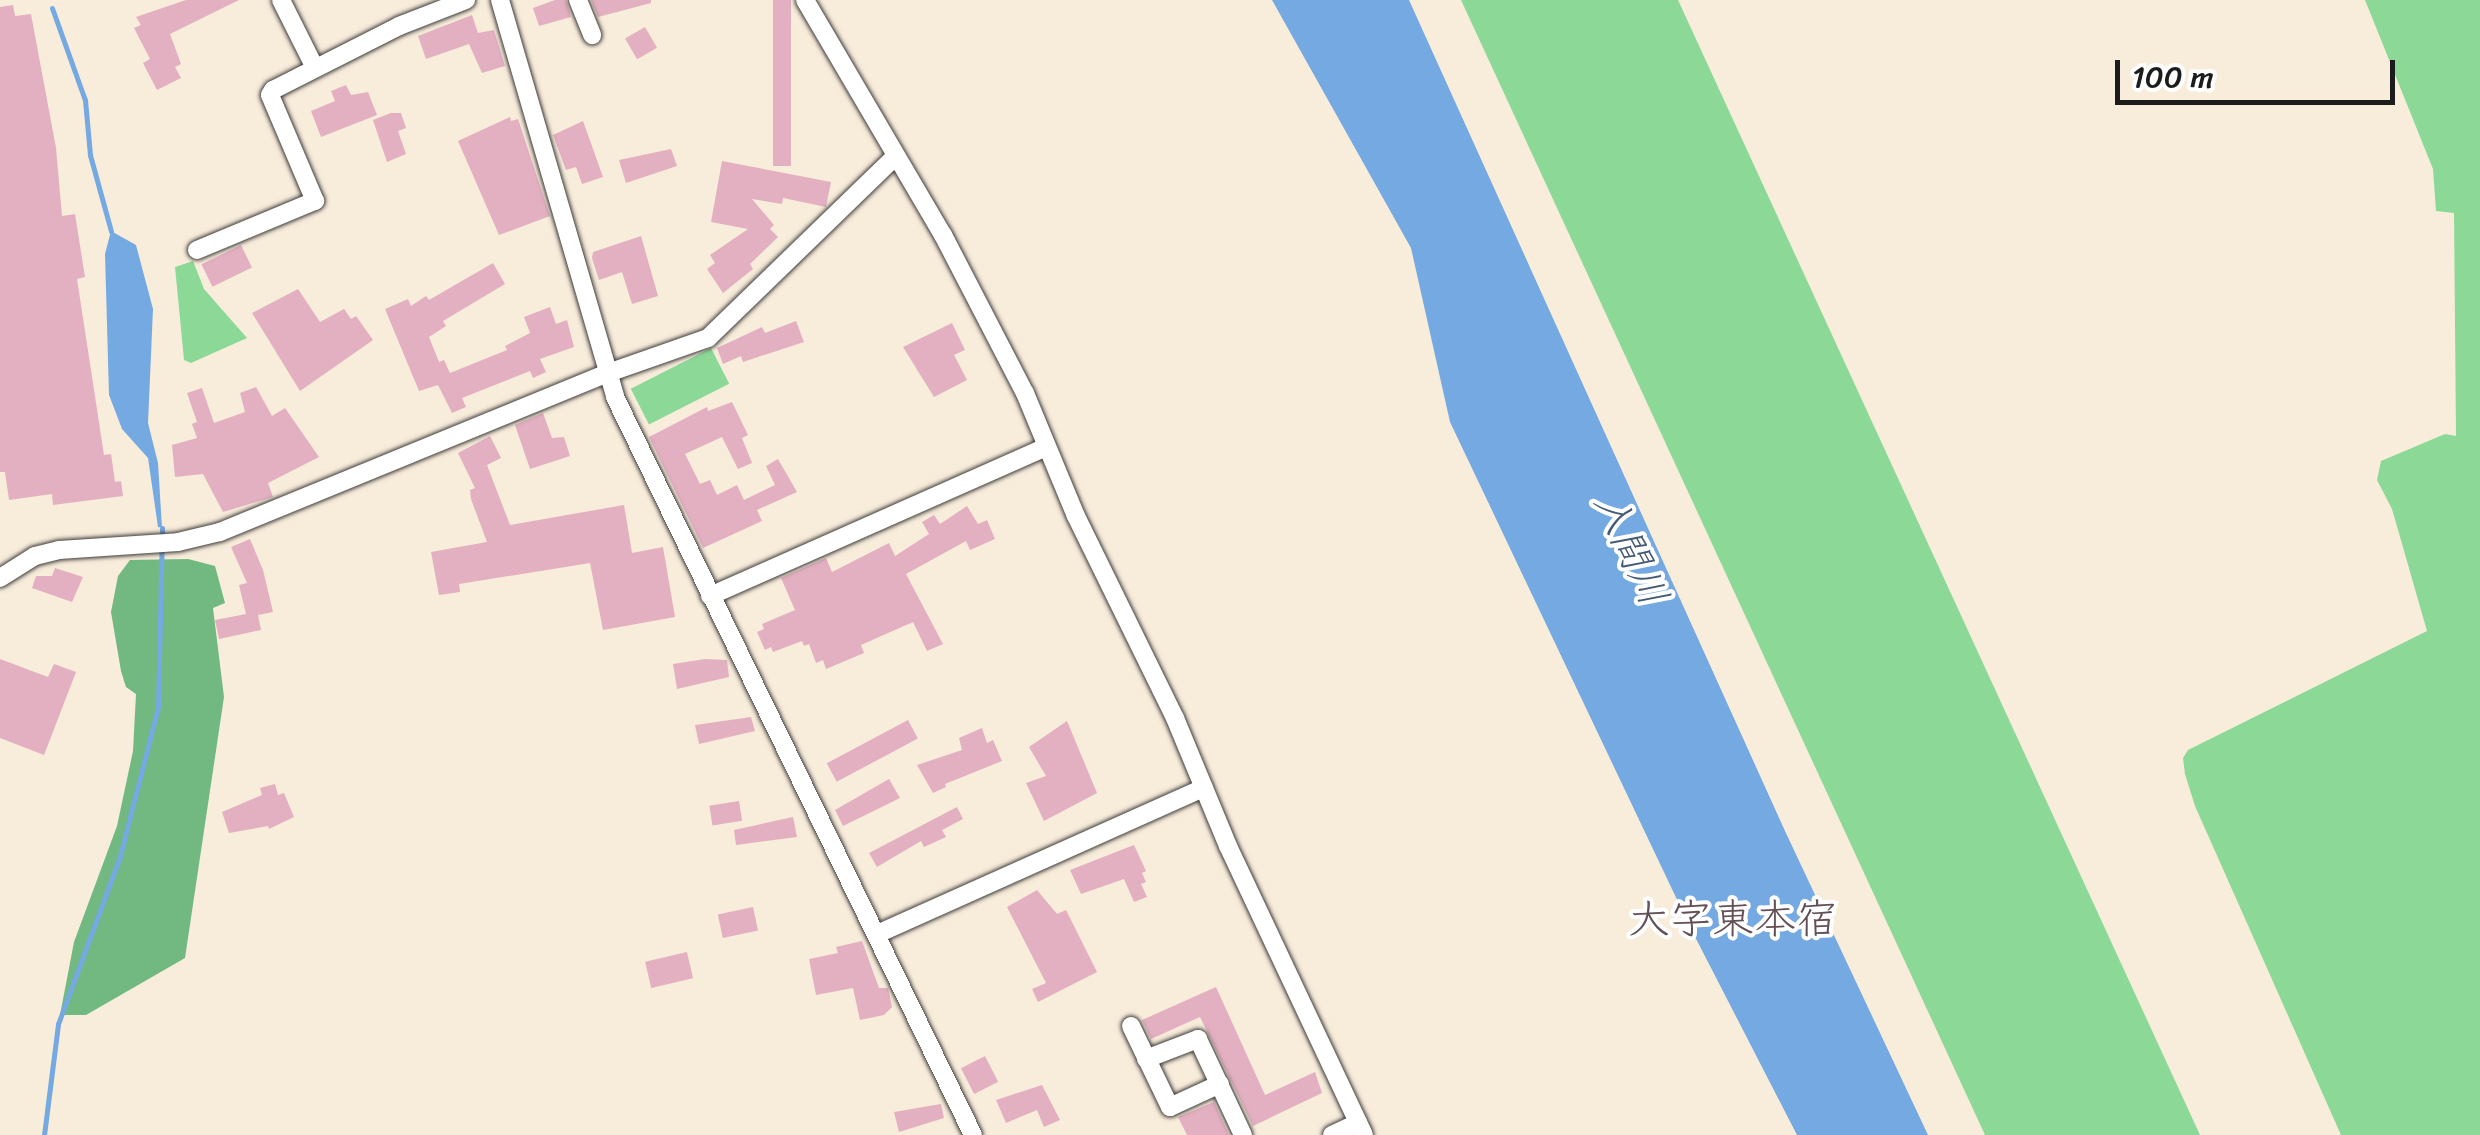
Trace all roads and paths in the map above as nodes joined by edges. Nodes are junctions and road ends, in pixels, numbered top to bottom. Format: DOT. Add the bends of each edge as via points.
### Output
graph roads {
  1 [pos="281,0"];
  2 [pos="466,0"];
  3 [pos="500,0"];
  4 [pos="578,0"];
  5 [pos="805,0"];
  6 [pos="592,35"];
  7 [pos="315,68"];
  8 [pos="895,157"];
  9 [pos="197,250"];
  10 [pos="608,373"];
  11 [pos="1048,448"];
  12 [pos="0,578"];
  13 [pos="710,596"];
  14 [pos="1204,788"];
  15 [pos="877,934"];
  16 [pos="1131,1026"];
  17 [pos="1146,1058"];
  18 [pos="1220,1084"];
  19 [pos="1361,1129"];
  20 [pos="974,1135"];
  21 [pos="1243,1135"];
  22 [pos="1332,1135"];
  1 -- 7 [label="street"];
  2 -- 7 [label="street"];
  3 -- 10 [label="street"];
  4 -- 6 [label="street"];
  5 -- 8 [label="street"];
  7 -- 9 [label="street" via="270,95 314,201"];
  8 -- 10 [label="street" via="708,338"];
  8 -- 11 [label="street" via="943,235"];
  10 -- 12 [label="street" via="220,532 178,542 58,550"];
  10 -- 13 [label="street"];
  11 -- 13 [label="street"];
  11 -- 14 [label="street"];
  13 -- 15 [label="street"];
  14 -- 15 [label="street"];
  14 -- 19 [label="street"];
  15 -- 20 [label="street"];
  16 -- 17 [label="street"];
  17 -- 18 [label="street" via="1198,1039"];
  17 -- 18 [label="street" via="1170,1107"];
  18 -- 21 [label="street"];
  19 -- 22 [label="street"];
}
